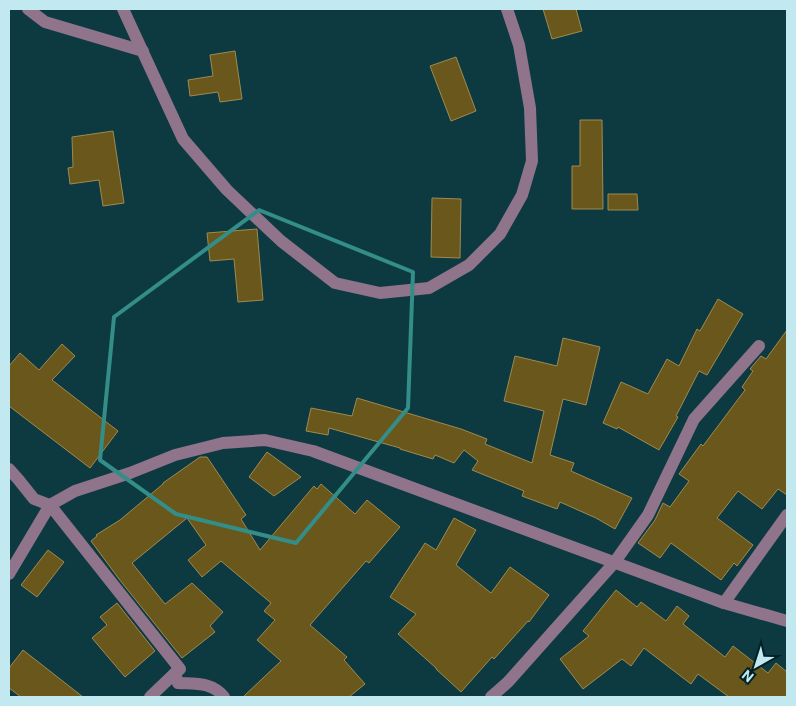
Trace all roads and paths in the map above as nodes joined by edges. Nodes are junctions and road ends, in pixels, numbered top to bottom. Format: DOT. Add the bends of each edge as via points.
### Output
graph roads {
  1 [pos="28,9"];
  2 [pos="123,9"];
  3 [pos="507,9"];
  4 [pos="142,51"];
  5 [pos="759,346"];
  6 [pos="9,469"];
  7 [pos="50,505"];
  8 [pos="787,515"];
  9 [pos="614,563"];
  10 [pos="9,574"];
  11 [pos="724,603"];
  12 [pos="787,621"];
  13 [pos="175,673"];
  14 [pos="150,697"];
  15 [pos="224,697"];
  16 [pos="491,697"];
  1 -- 4 [label="street" via="45,22"];
  2 -- 4 [label="street"];
  3 -- 4 [label="street" via="519,45 530,108 532,161 522,195 500,234 469,265 429,288 380,293 335,283 281,241 227,190 183,138"];
  5 -- 9 [label="street" via="694,419 648,515"];
  6 -- 7 [label="street" via="34,499"];
  7 -- 9 [label="street" via="75,491 175,455 223,443 265,440 313,451"];
  7 -- 10 [label="street"];
  7 -- 13 [label="street" via="180,669"];
  8 -- 11 [label="street"];
  9 -- 11 [label="street"];
  9 -- 16 [label="street"];
  11 -- 12 [label="street"];
  13 -- 14 [label="street"];
  13 -- 15 [label="street" via="178,684 206,684"];
}
